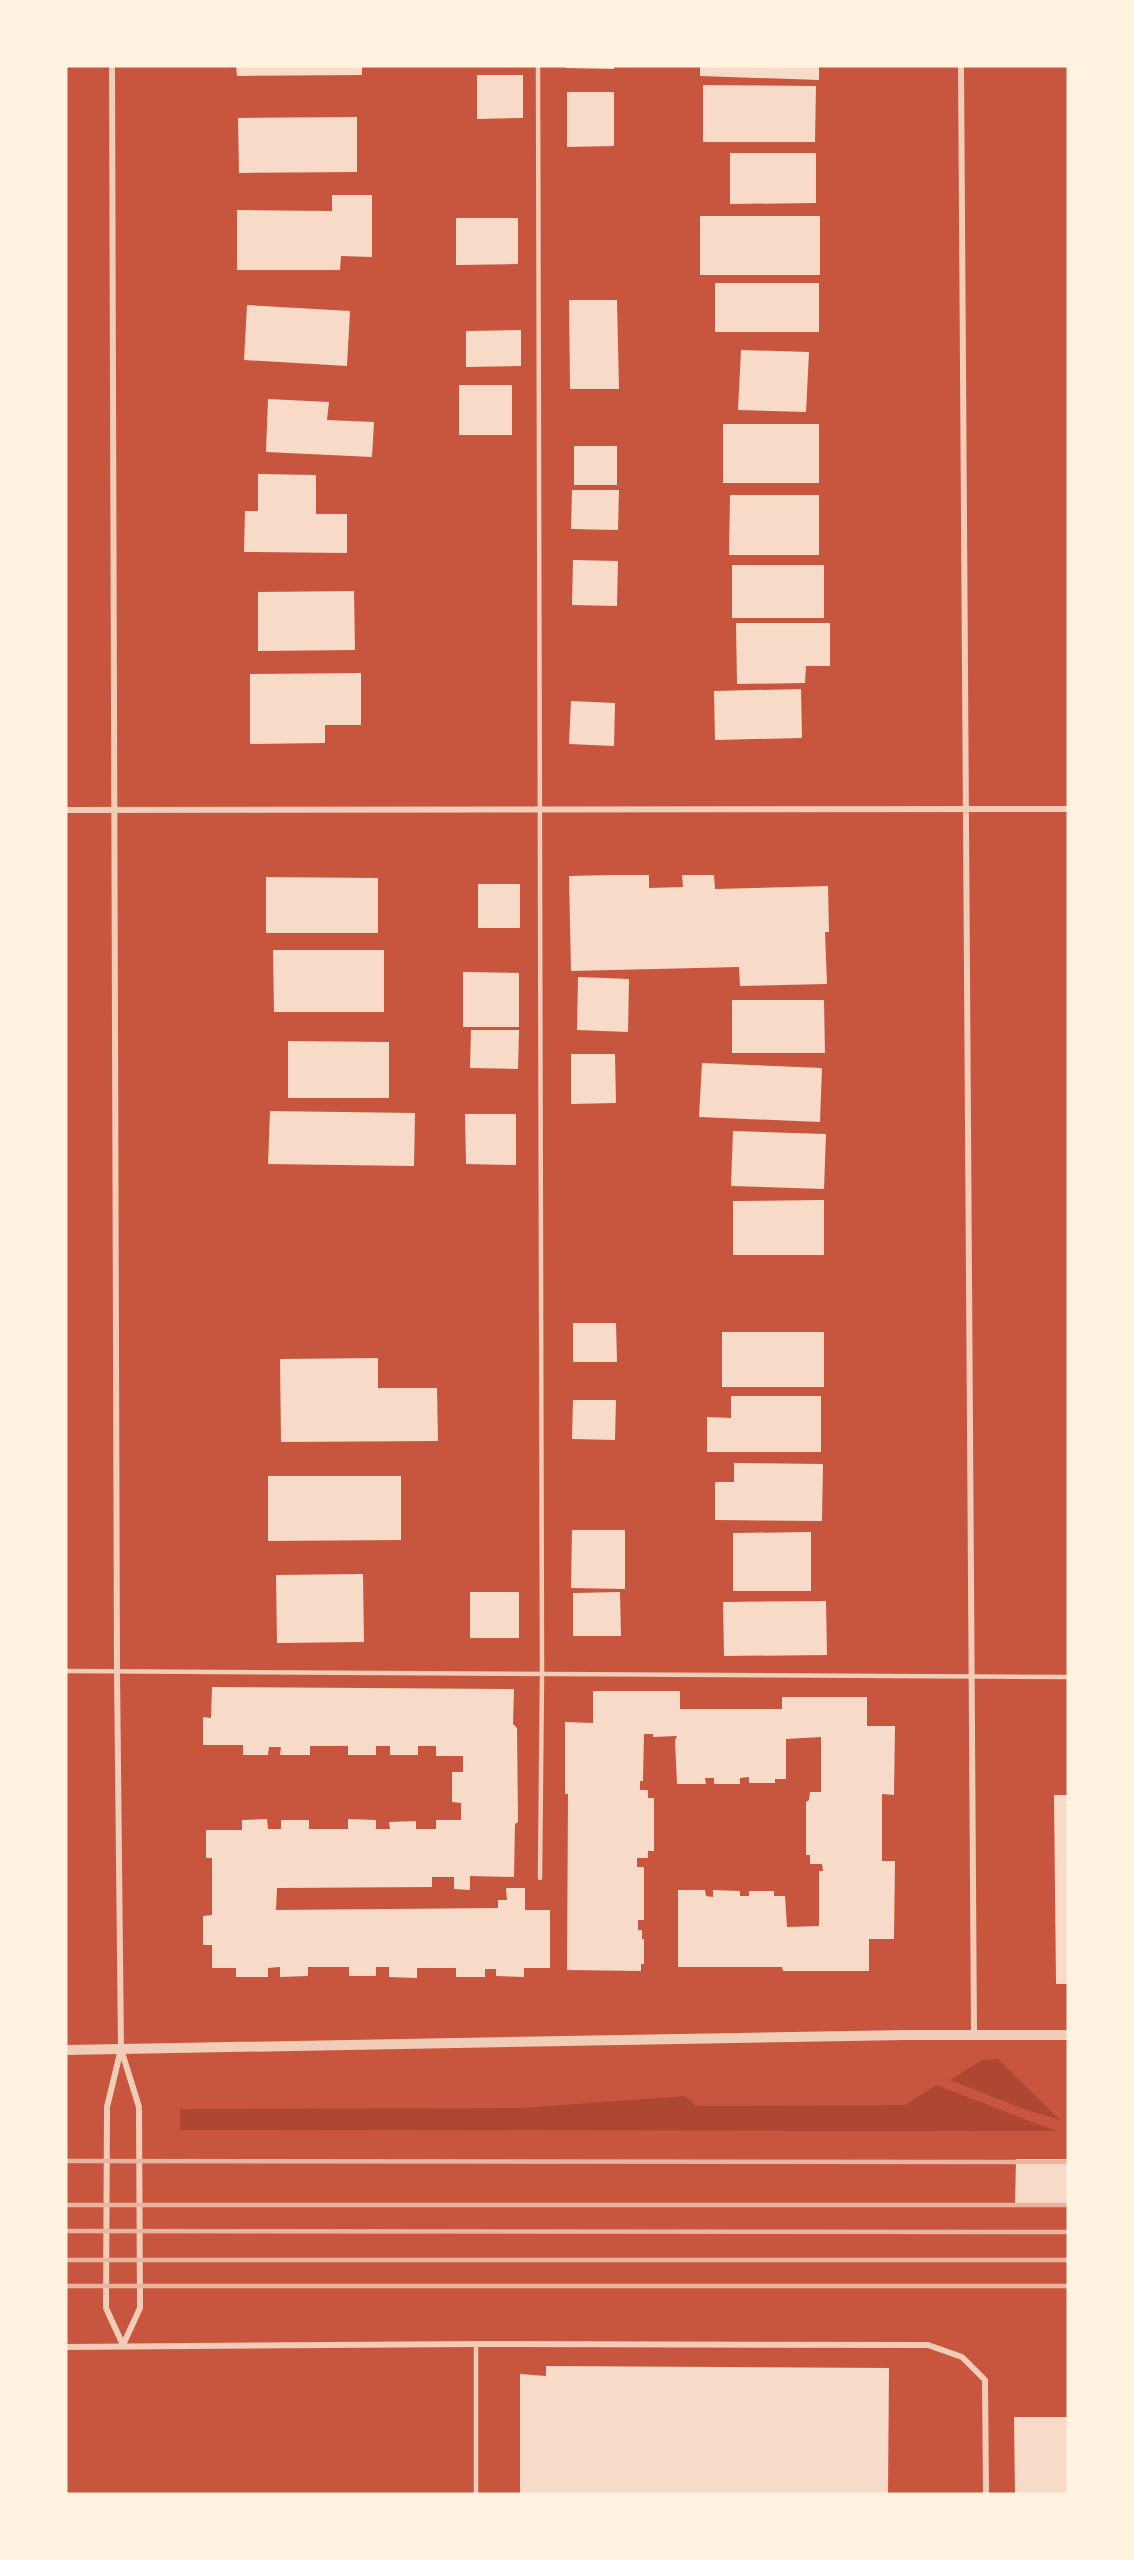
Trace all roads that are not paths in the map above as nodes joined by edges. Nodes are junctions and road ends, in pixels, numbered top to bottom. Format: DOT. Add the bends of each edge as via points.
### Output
graph roads {
  1 [pos="112,66"];
  2 [pos="538,66"];
  3 [pos="961,66"];
  4 [pos="115,809"];
  5 [pos="1068,809"];
  6 [pos="66,810"];
  7 [pos="540,810"];
  8 [pos="966,810"];
  9 [pos="66,1671"];
  10 [pos="117,1671"];
  11 [pos="542,1674"];
  12 [pos="972,1677"];
  13 [pos="1068,1677"];
  14 [pos="540,1878"];
  15 [pos="974,2034"];
  16 [pos="1068,2035"];
  17 [pos="121,2049"];
  18 [pos="66,2050"];
  19 [pos="476,2344"];
  20 [pos="123,2345"];
  21 [pos="66,2347"];
  22 [pos="476,2494"];
  23 [pos="986,2494"];
  1 -- 4 [label="street"];
  2 -- 7 [label="lane"];
  3 -- 8 [label="street"];
  4 -- 6 [label="street"];
  4 -- 7 [label="street"];
  4 -- 10 [label="street"];
  5 -- 8 [label="street"];
  7 -- 8 [label="street"];
  7 -- 11 [label="lane"];
  8 -- 12 [label="street"];
  9 -- 10 [label="lane"];
  10 -- 11 [label="lane"];
  10 -- 17 [label="street"];
  11 -- 12 [label="lane"];
  11 -- 14 [label="lane"];
  12 -- 13 [label="lane"];
  12 -- 15 [label="street"];
  15 -- 16 [label="street"];
  15 -- 17 [label="street"];
  17 -- 18 [label="street"];
  17 -- 20 [label="street" via="107,2107 106,2308"];
  17 -- 20 [label="street" via="139,2106 141,2308"];
  19 -- 20 [label="street"];
  19 -- 22 [label="lane"];
  19 -- 23 [label="street" via="928,2345 962,2357 985,2380"];
  20 -- 21 [label="street"];
}
